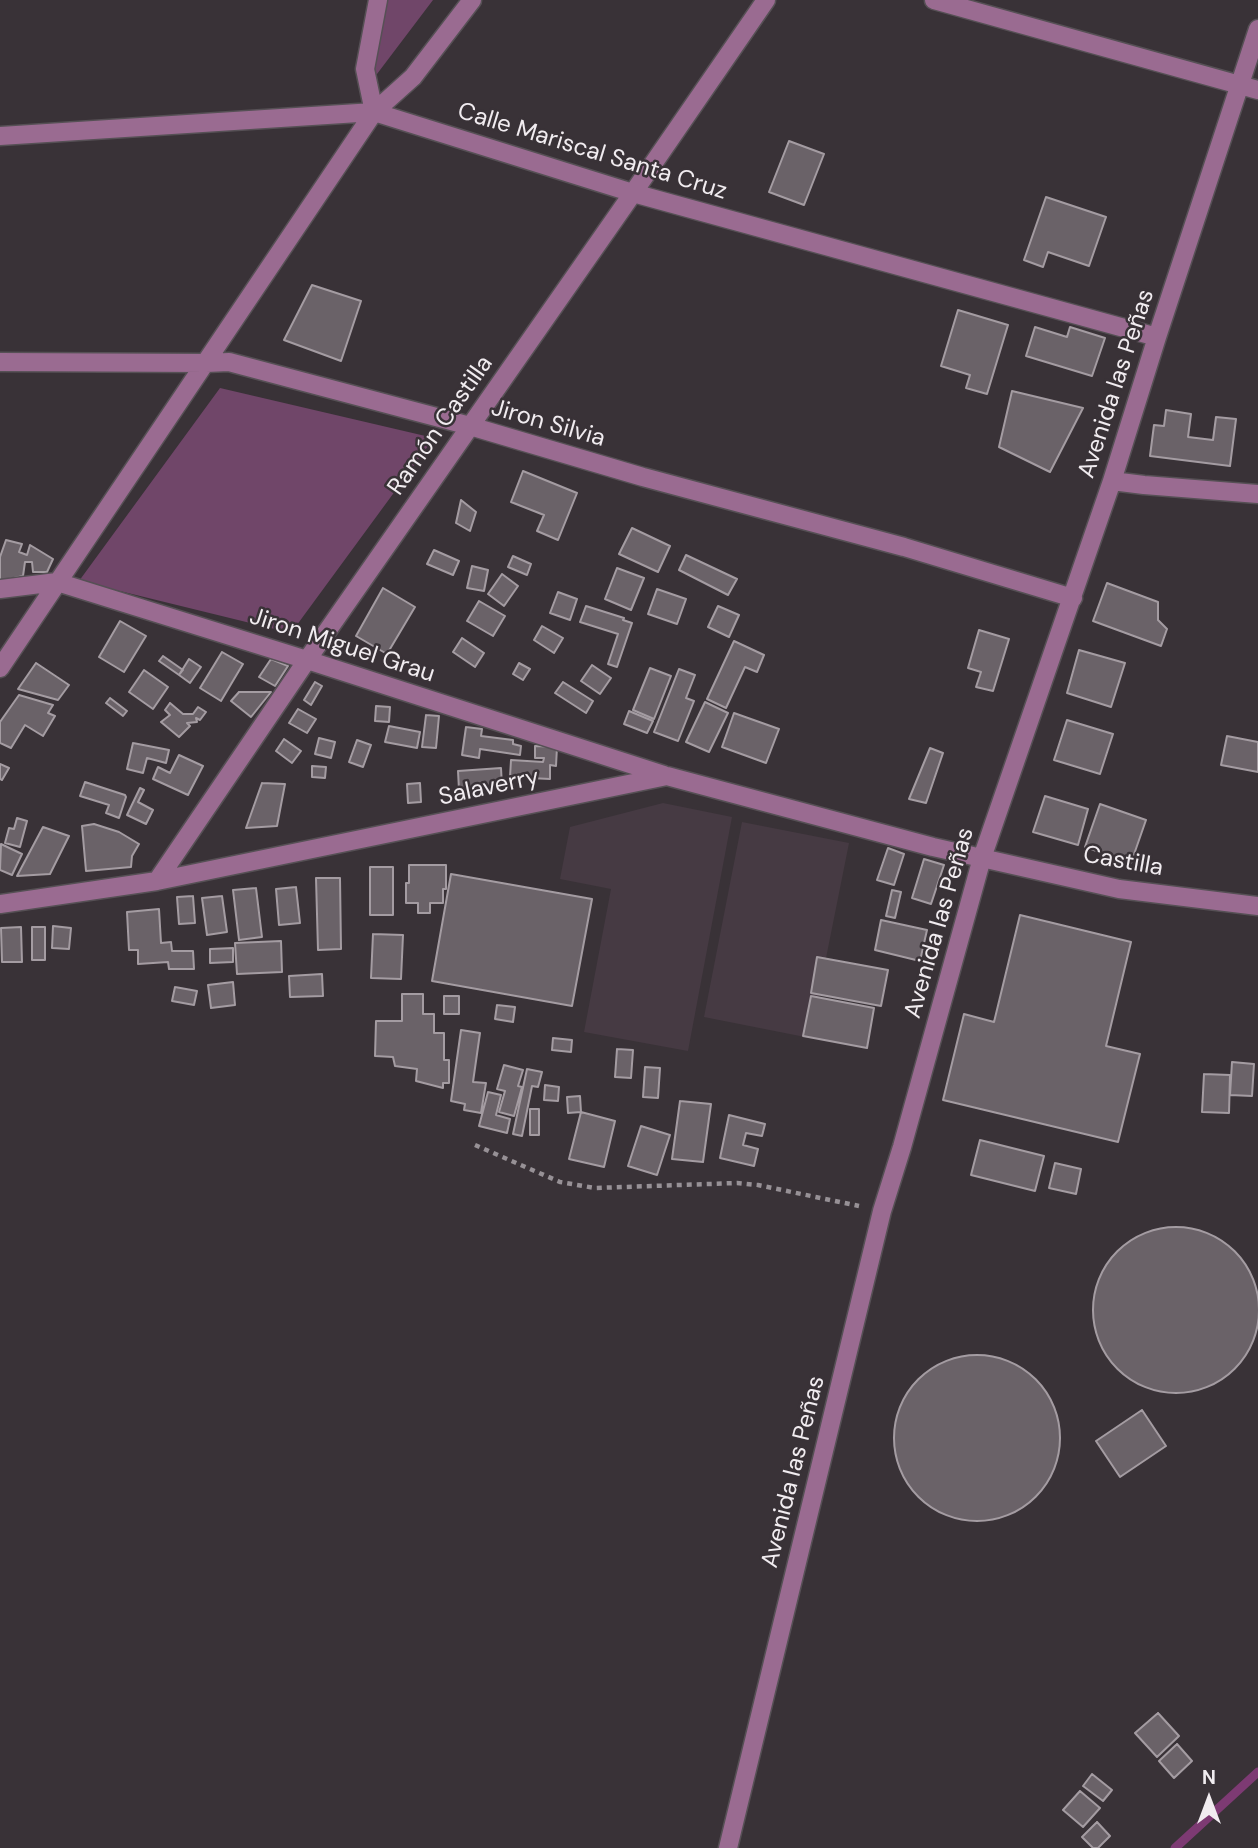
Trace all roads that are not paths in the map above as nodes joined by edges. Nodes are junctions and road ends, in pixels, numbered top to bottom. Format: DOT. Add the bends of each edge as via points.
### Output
graph roads {
  1 [pos="378,0"];
  2 [pos="472,0"];
  3 [pos="766,0"];
  4 [pos="934,0"];
  5 [pos="1258,29"];
  6 [pos="1249,88"];
  7 [pos="374,112"];
  8 [pos="0,136"];
  9 [pos="633,193"];
  10 [pos="1157,337"];
  11 [pos="0,362"];
  12 [pos="206,363"];
  13 [pos="470,426"];
  14 [pos="1112,481"];
  15 [pos="1258,494"];
  16 [pos="57,582"];
  17 [pos="0,590"];
  18 [pos="1073,598"];
  19 [pos="307,660"];
  20 [pos="0,668"];
  21 [pos="667,776"];
  22 [pos="982,858"];
  23 [pos="157,881"];
  24 [pos="0,904"];
  25 [pos="1258,906"];
  26 [pos="728,1848"];
  1 -- 7 [label="street" via="365,69"];
  2 -- 7 [label="street" via="413,78"];
  3 -- 9 [label="street, Ramón Castilla"];
  4 -- 6 [label="street"];
  5 -- 6 [label="street, Avenida las Peñas"];
  6 -- 10 [label="street, Avenida las Peñas"];
  7 -- 8 [label="street, Calle Mariscal Santa Cruz"];
  7 -- 9 [label="street, Calle Mariscal Santa Cruz"];
  7 -- 12 [label="street"];
  9 -- 10 [label="street, Calle Mariscal Santa Cruz"];
  9 -- 13 [label="street, Ramón Castilla"];
  10 -- 14 [label="street, Avenida las Peñas"];
  11 -- 12 [label="street, Jiron Silvia"];
  12 -- 13 [label="street, Jiron Silvia" via="229,362"];
  12 -- 16 [label="street"];
  13 -- 18 [label="street, Jiron Silvia"];
  13 -- 19 [label="street, Ramón Castilla"];
  14 -- 15 [label="street"];
  14 -- 18 [label="street, Avenida las Peñas"];
  16 -- 17 [label="street, Jiron Miguel Grau"];
  16 -- 19 [label="street, Jiron Miguel Grau"];
  16 -- 20 [label="street"];
  18 -- 22 [label="street, Avenida las Peñas"];
  19 -- 21 [label="street, Jiron Miguel Grau"];
  19 -- 23 [label="street, Ramón Castilla"];
  21 -- 22 [label="street, Salaverry"];
  21 -- 23 [label="street, Salaverry"];
  22 -- 25 [label="street, Castilla" via="1119,889"];
  22 -- 26 [label="street, Avenida las Peñas" via="882,1211"];
  23 -- 24 [label="street, Salaverry"];
}
